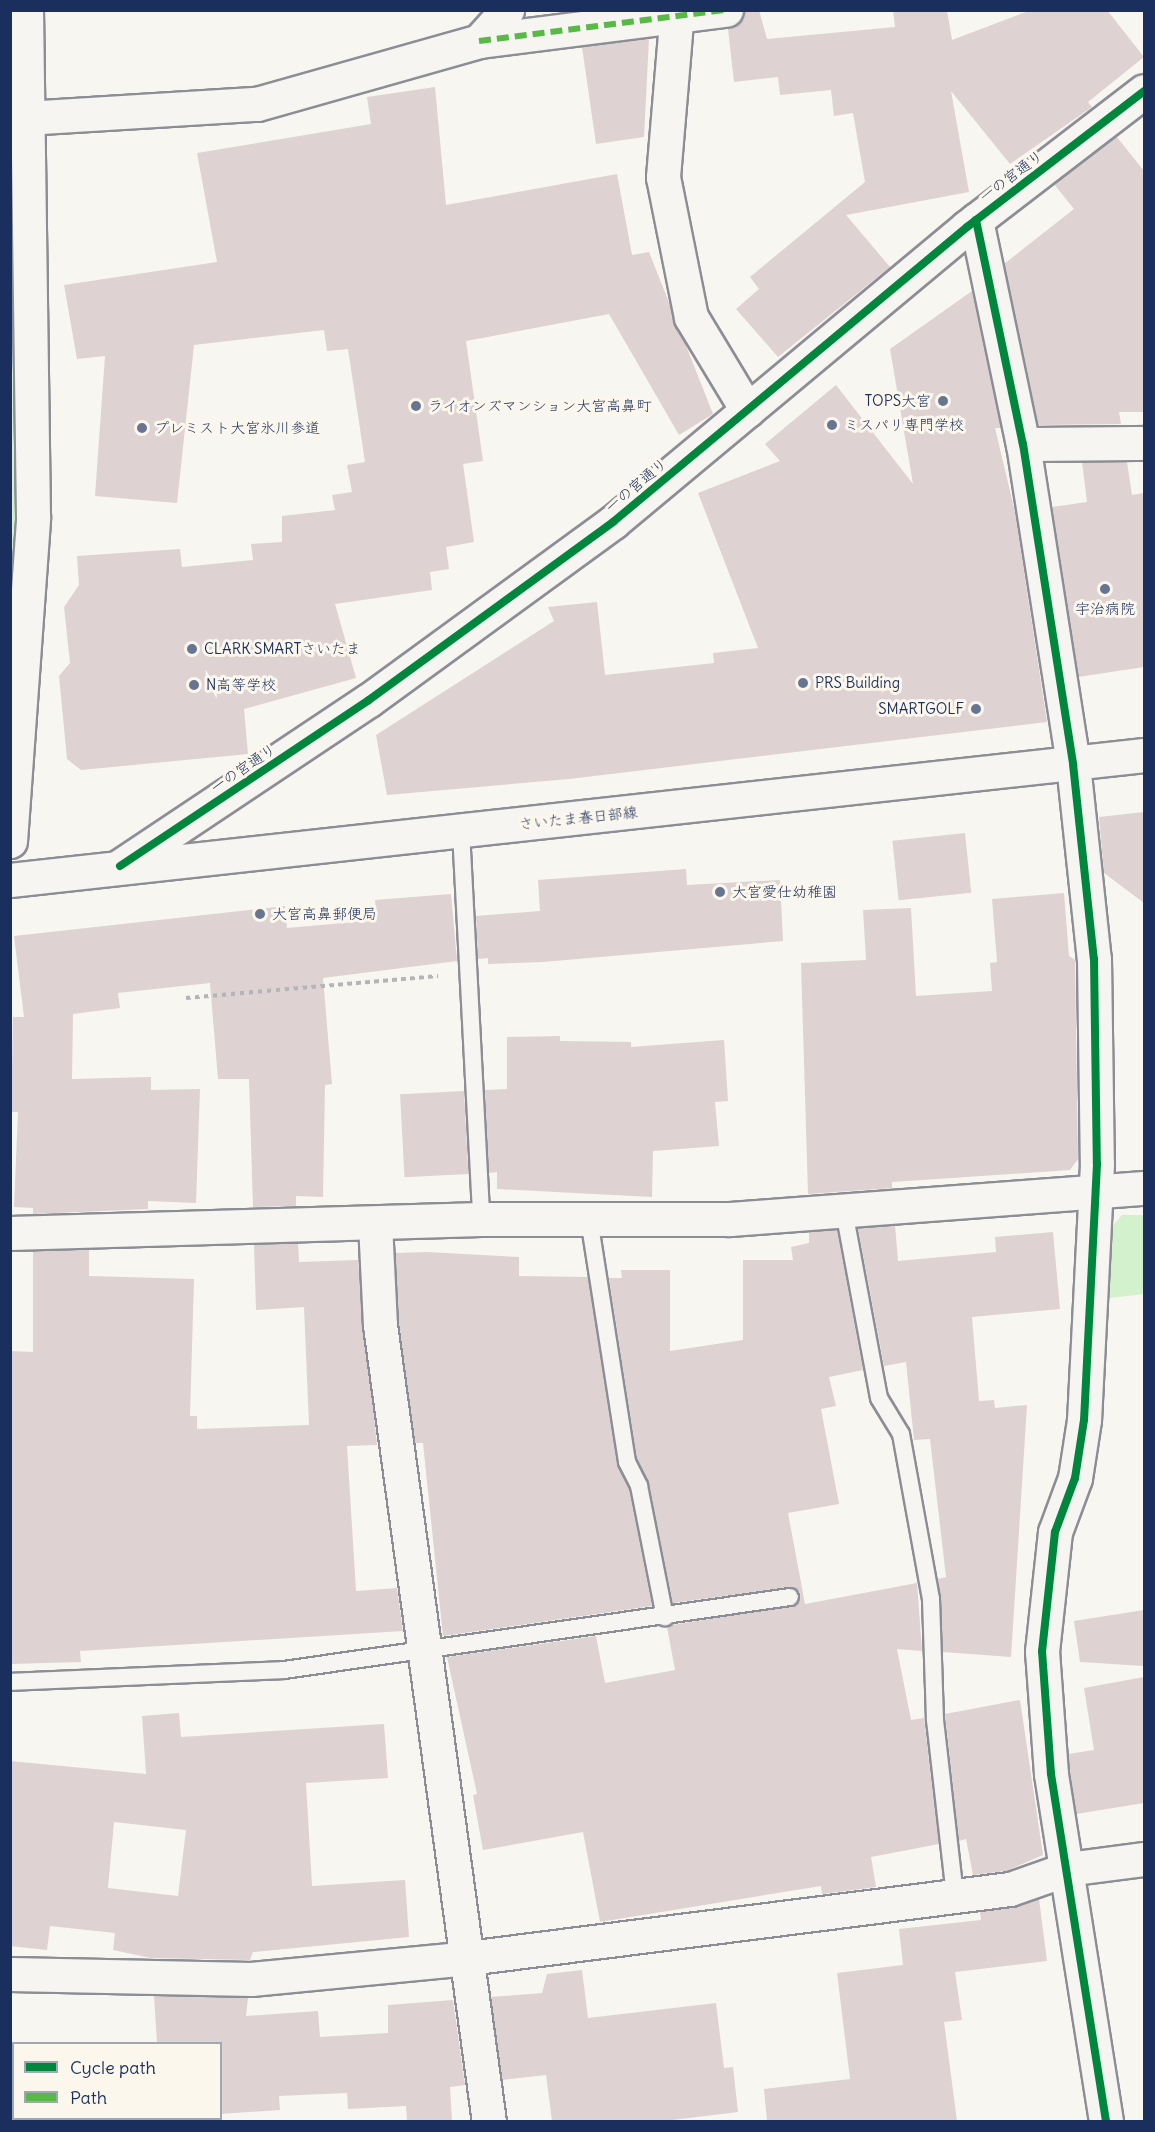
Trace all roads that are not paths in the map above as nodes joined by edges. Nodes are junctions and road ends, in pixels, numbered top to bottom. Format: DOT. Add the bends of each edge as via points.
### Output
graph roads {
  1 [pos="26,10"];
  2 [pos="507,10"];
  3 [pos="726,10"];
  4 [pos="677,14"];
  5 [pos="479,41"];
  6 [pos="1144,91"];
  7 [pos="25,118"];
  8 [pos="976,220"];
  9 [pos="747,410"];
  10 [pos="1144,443"];
  11 [pos="1023,444"];
  12 [pos="1144,755"];
  13 [pos="1072,764"];
  14 [pos="461,831"];
  15 [pos="10,841"];
  16 [pos="120,866"];
  17 [pos="10,880"];
  18 [pos="1144,1188"];
  19 [pos="1095,1191"];
  20 [pos="844,1211"];
  21 [pos="481,1219"];
  22 [pos="589,1219"];
  23 [pos="375,1223"];
  24 [pos="10,1233"];
  25 [pos="790,1598"];
  26 [pos="665,1617"];
  27 [pos="424,1647"];
  28 [pos="10,1682"];
  29 [pos="1144,1859"];
  30 [pos="1067,1869"];
  31 [pos="955,1896"];
  32 [pos="468,1958"];
  33 [pos="10,1974"];
  34 [pos="489,2121"];
  35 [pos="1106,2121"];
  1 -- 7 [label="street"];
  2 -- 5 [label="street"];
  3 -- 4 [label="street"];
  4 -- 5 [label="street"];
  4 -- 9 [label="street" via="663,177 691,317"];
  5 -- 7 [label="street" via="257,104"];
  6 -- 8 [label="street, 一の宮通り"];
  7 -- 15 [label="street" via="33,517"];
  8 -- 9 [label="street, 一の宮通り"];
  8 -- 11 [label="street"];
  9 -- 16 [label="street, 一の宮通り" via="613,522 388,686"];
  10 -- 11 [label="street"];
  11 -- 13 [label="street"];
  12 -- 13 [label="street, さいたま春日部線"];
  13 -- 14 [label="street, さいたま春日部線"];
  13 -- 19 [label="street" via="1095,970"];
  14 -- 16 [label="street, さいたま春日部線"];
  14 -- 21 [label="lane"];
  16 -- 17 [label="street, さいたま春日部線"];
  18 -- 19 [label="street"];
  19 -- 20 [label="street"];
  19 -- 30 [label="street" via="1084,1420 1075,1478 1055,1533 1042,1651 1043,1711"];
  20 -- 22 [label="street" via="730,1219"];
  20 -- 31 [label="lane" via="879,1398 900,1434 931,1599 935,1720"];
  21 -- 22 [label="street"];
  21 -- 23 [label="street"];
  22 -- 26 [label="lane" via="627,1462 639,1486"];
  23 -- 24 [label="street"];
  23 -- 27 [label="street" via="380,1324"];
  25 -- 26 [label="lane"];
  26 -- 27 [label="lane"];
  27 -- 28 [label="lane" via="284,1670"];
  27 -- 32 [label="street"];
  29 -- 30 [label="street"];
  30 -- 31 [label="street" via="1010,1888"];
  30 -- 35 [label="street"];
  31 -- 32 [label="street"];
  32 -- 33 [label="street" via="251,1979"];
  32 -- 34 [label="street"];
}
